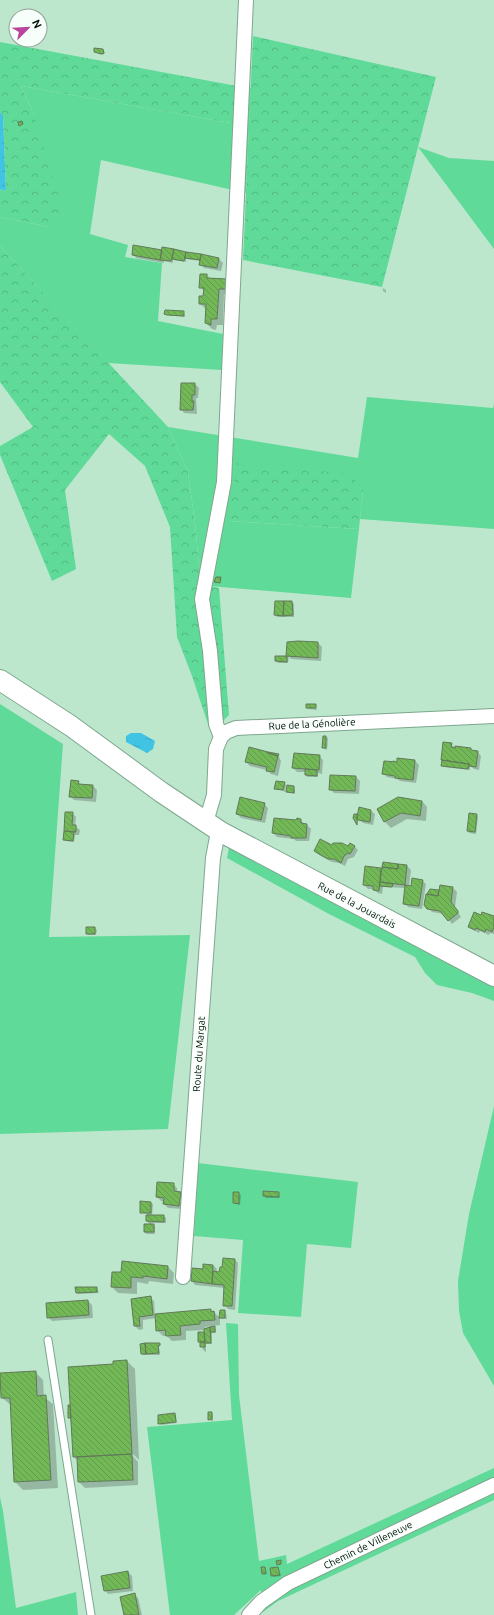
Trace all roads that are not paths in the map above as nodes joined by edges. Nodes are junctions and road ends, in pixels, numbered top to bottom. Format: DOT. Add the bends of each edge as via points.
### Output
graph roads {
  1 [pos="246,0"];
  2 [pos="0,680"];
  3 [pos="494,716"];
  4 [pos="221,736"];
  5 [pos="213,827"];
  6 [pos="494,976"];
  7 [pos="182,1277"];
  8 [pos="48,1340"];
  9 [pos="494,1485"];
  10 [pos="91,1615"];
  11 [pos="249,1615"];
  1 -- 4 [label="street" via="224,482 202,599 210,651 216,724"];
  2 -- 5 [label="main road, Rue de la Jouardais" via="71,726"];
  3 -- 4 [label="street, Rue de la Génolière" via="236,728"];
  4 -- 5 [label="street" via="216,749"];
  5 -- 6 [label="main road, Rue de la Jouardais"];
  5 -- 7 [label="street, Route du Margat" via="217,837 213,858"];
  8 -- 10 [label="lane"];
  9 -- 11 [label="street, Chemin de Villeneuve" via="288,1583 261,1602"];
}
